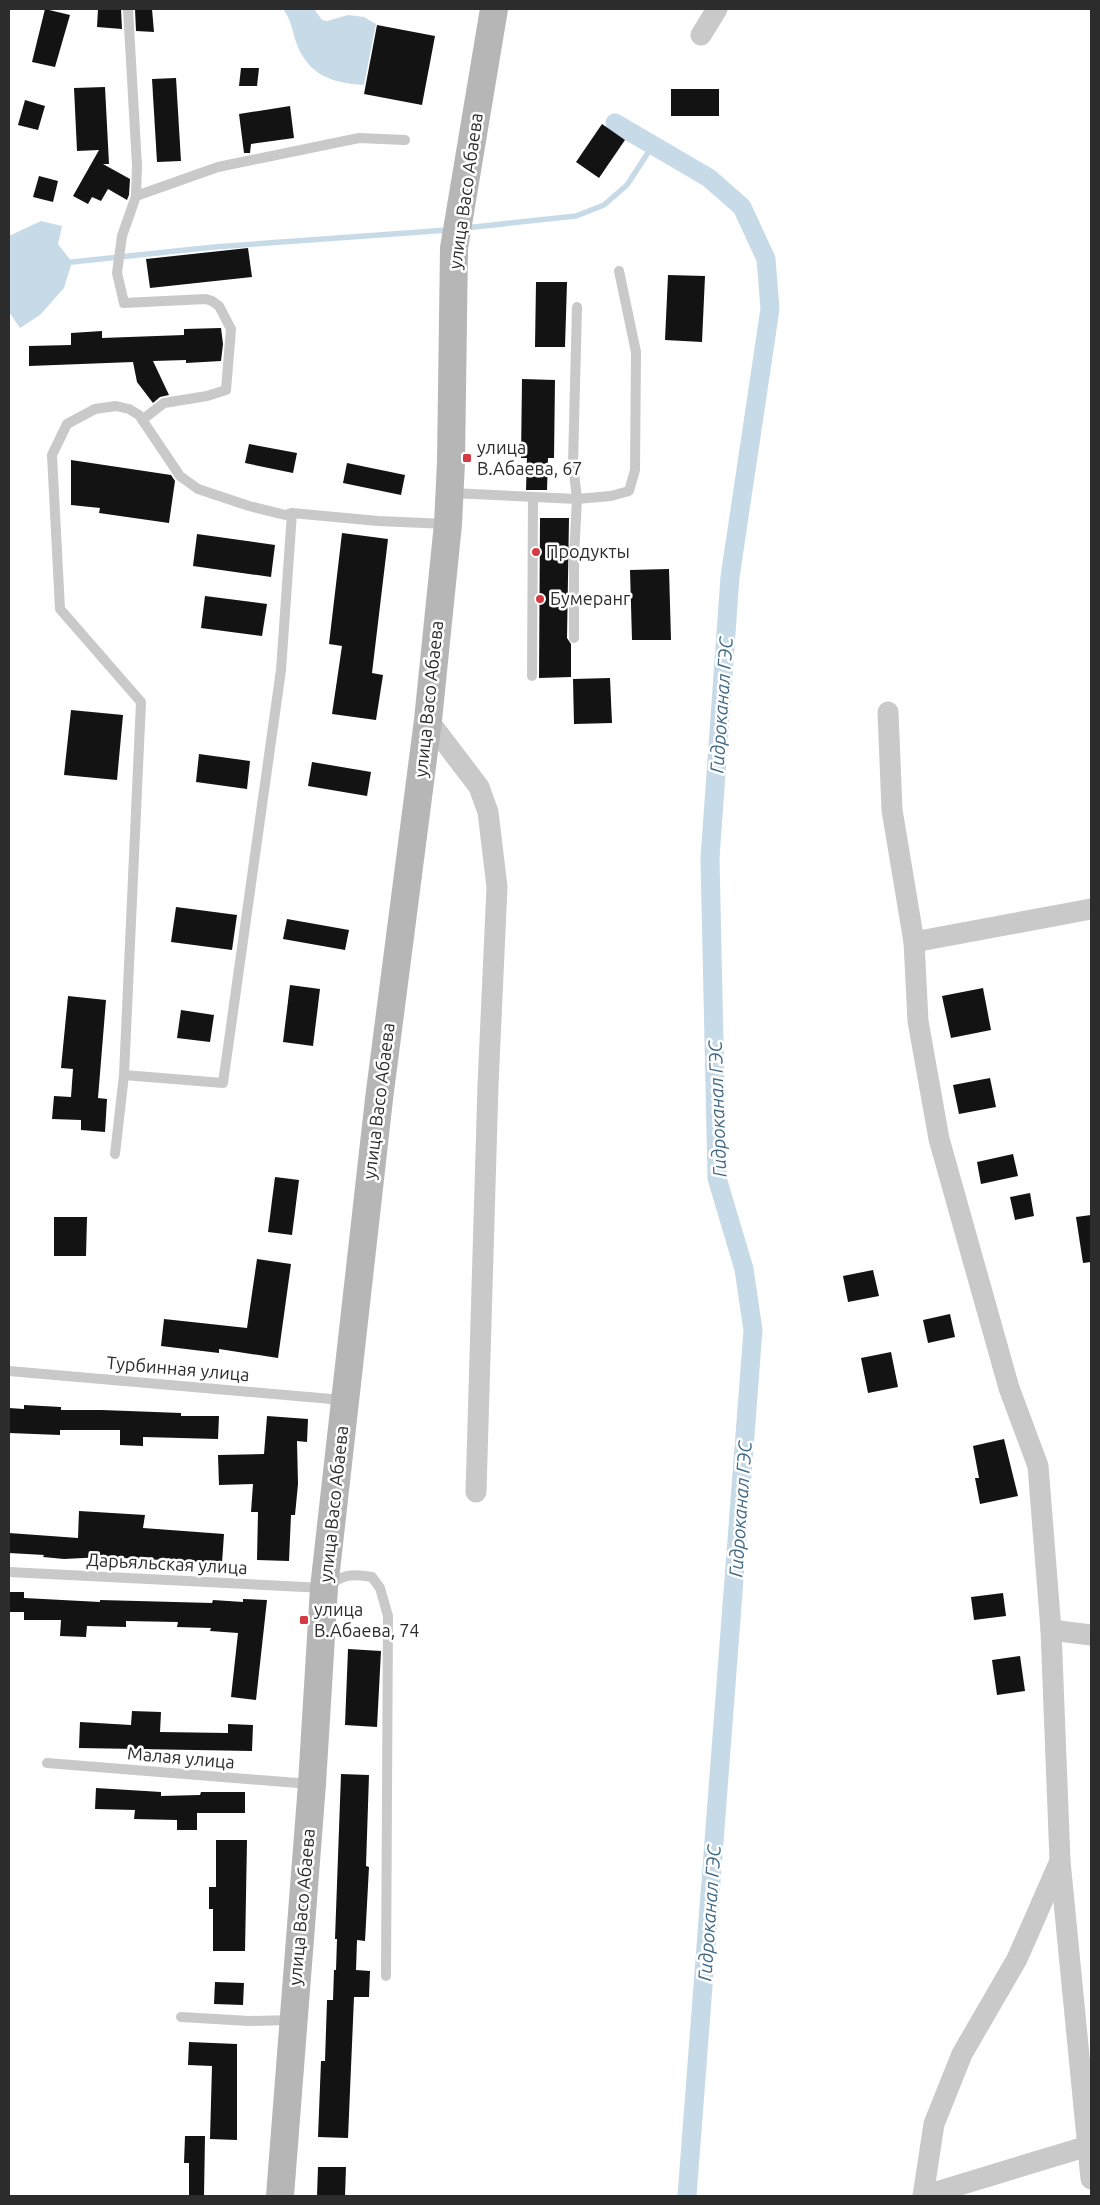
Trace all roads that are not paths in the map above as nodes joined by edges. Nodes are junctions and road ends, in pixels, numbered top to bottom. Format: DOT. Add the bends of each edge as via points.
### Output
graph roads {
  1 [pos="128,9"];
  2 [pos="494,9"];
  3 [pos="717,9"];
  4 [pos="701,35"];
  5 [pos="405,140"];
  6 [pos="136,196"];
  7 [pos="619,271"];
  8 [pos="577,307"];
  9 [pos="142,420"];
  10 [pos="450,492"];
  11 [pos="533,497"];
  12 [pos="577,499"];
  13 [pos="292,514"];
  14 [pos="448,524"];
  15 [pos="574,638"];
  16 [pos="532,676"];
  17 [pos="888,712"];
  18 [pos="428,720"];
  19 [pos="1091,908"];
  20 [pos="914,942"];
  21 [pos="124,1075"];
  22 [pos="115,1154"];
  23 [pos="9,1371"];
  24 [pos="346,1398"];
  25 [pos="476,1492"];
  26 [pos="9,1572"];
  27 [pos="324,1588"];
  28 [pos="1051,1630"];
  29 [pos="1091,1635"];
  30 [pos="47,1763"];
  31 [pos="312,1784"];
  32 [pos="1060,1861"];
  33 [pos="386,1976"];
  34 [pos="181,2017"];
  35 [pos="292,2020"];
  36 [pos="1088,2146"];
  37 [pos="1091,2179"];
  38 [pos="280,2196"];
  39 [pos="923,2196"];
  1 -- 6 [label="lane"];
  2 -- 10 [label="main road, улица Васо Абаева" via="454,248"];
  3 -- 4 [label="street"];
  5 -- 6 [label="lane" via="359,138 227,165"];
  6 -- 9 [label="lane" via="122,236 117,273 124,303 206,299 219,306 231,329 226,390 164,403"];
  7 -- 12 [label="lane" via="636,352 635,470 629,491"];
  8 -- 12 [label="lane" via="572,464"];
  9 -- 13 [label="lane" via="180,476 198,489 249,506"];
  9 -- 21 [label="lane" via="129,409 116,406 95,409 67,424 52,455 60,609 140,702"];
  10 -- 11 [label="lane"];
  10 -- 14 [label="main road, улица Васо Абаева"];
  11 -- 12 [label="lane"];
  11 -- 16 [label="lane"];
  12 -- 15 [label="lane"];
  13 -- 14 [label="lane"];
  13 -- 21 [label="lane" via="281,670 223,1083"];
  14 -- 18 [label="main road, улица Васо Абаева"];
  17 -- 20 [label="street" via="892,810"];
  18 -- 24 [label="main road, улица Васо Абаева" via="379,1099"];
  18 -- 25 [label="street" via="479,787 488,812 497,887"];
  19 -- 20 [label="street"];
  20 -- 28 [label="street" via="918,1021 939,1138 1009,1388 1038,1466"];
  21 -- 22 [label="lane"];
  23 -- 24 [label="lane, Турбинная улица"];
  24 -- 27 [label="main road, улица Васо Абаева"];
  26 -- 27 [label="lane, Дарьяльская улица"];
  27 -- 31 [label="main road, улица Васо Абаева"];
  27 -- 33 [label="lane" via="340,1577 354,1574 372,1577 380,1588 388,1616"];
  28 -- 29 [label="street"];
  28 -- 32 [label="street"];
  30 -- 31 [label="lane, Малая улица"];
  31 -- 35 [label="main road, улица Васо Абаева"];
  32 -- 36 [label="street"];
  32 -- 39 [label="street" via="1017,1959 962,2054 934,2124"];
  34 -- 35 [label="lane"];
  35 -- 38 [label="main road, улица Васо Абаева"];
  36 -- 37 [label="street"];
  36 -- 39 [label="street"];
}
